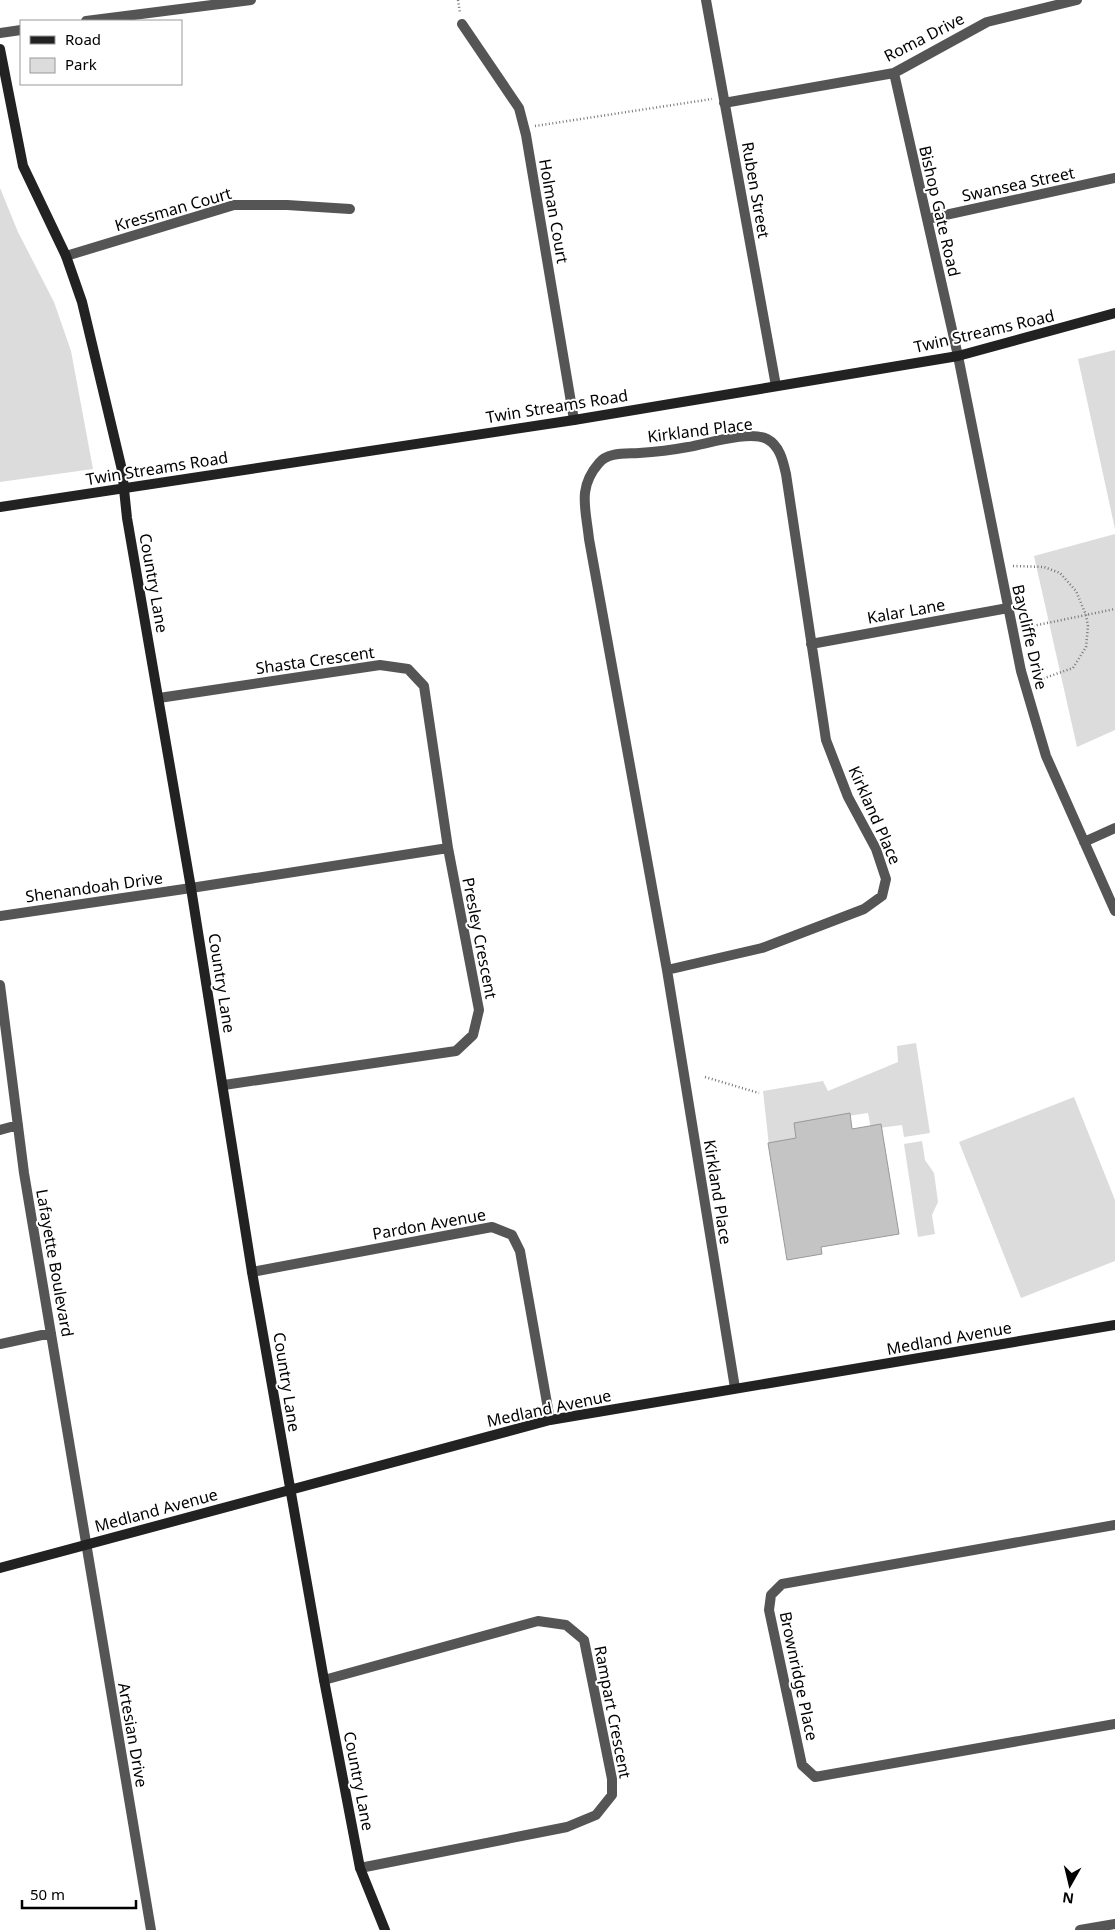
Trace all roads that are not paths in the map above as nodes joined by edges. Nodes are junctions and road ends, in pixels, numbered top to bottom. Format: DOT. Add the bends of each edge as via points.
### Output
graph roads {
  1 [pos="251,0"];
  2 [pos="706,0"];
  3 [pos="1077,0"];
  4 [pos="94,20"];
  5 [pos="462,24"];
  6 [pos="20,30"];
  7 [pos="0,33"];
  8 [pos="0,49"];
  9 [pos="894,73"];
  10 [pos="724,103"];
  11 [pos="1115,178"];
  12 [pos="350,209"];
  13 [pos="928,219"];
  14 [pos="66,256"];
  15 [pos="1115,313"];
  16 [pos="958,356"];
  17 [pos="776,386"];
  18 [pos="574,420"];
  19 [pos="124,488"];
  20 [pos="0,507"];
  21 [pos="1008,608"];
  22 [pos="810,644"];
  23 [pos="159,698"];
  24 [pos="1115,828"];
  25 [pos="1084,842"];
  26 [pos="448,848"];
  27 [pos="191,888"];
  28 [pos="1115,911"];
  29 [pos="0,916"];
  30 [pos="667,970"];
  31 [pos="0,985"];
  32 [pos="224,1085"];
  33 [pos="18,1124"];
  34 [pos="0,1130"];
  35 [pos="252,1272"];
  36 [pos="1115,1325"];
  37 [pos="51,1333"];
  38 [pos="0,1344"];
  39 [pos="735,1388"];
  40 [pos="550,1420"];
  41 [pos="290,1489"];
  42 [pos="1115,1525"];
  43 [pos="86,1545"];
  44 [pos="0,1568"];
  45 [pos="324,1680"];
  46 [pos="1115,1724"];
  47 [pos="360,1868"];
  48 [pos="1115,1924"];
  49 [pos="151,1930"];
  50 [pos="385,1930"];
  51 [pos="1080,1930"];
  1 -- 4 [label="street"];
  2 -- 10 [label="street, Ruben Street"];
  3 -- 9 [label="street, Roma Drive" via="987,22"];
  5 -- 18 [label="street, Holman Court" via="519,108"];
  6 -- 7 [label="street"];
  8 -- 14 [label="street, Country Lane" via="23,166"];
  9 -- 10 [label="street, Roma Drive"];
  9 -- 13 [label="street, Bishop Gate Road"];
  10 -- 17 [label="street, Ruben Street"];
  11 -- 13 [label="street, Swansea Street"];
  12 -- 14 [label="street, Kressman Court" via="234,205"];
  13 -- 16 [label="street, Bishop Gate Road"];
  14 -- 19 [label="street, Country Lane" via="82,302"];
  15 -- 16 [label="street, Twin Streams Road"];
  16 -- 17 [label="street, Twin Streams Road"];
  16 -- 21 [label="street, Baycliffe Drive"];
  17 -- 18 [label="street, Twin Streams Road"];
  18 -- 19 [label="street, Twin Streams Road"];
  19 -- 20 [label="street, Twin Streams Road"];
  19 -- 23 [label="street, Country Lane"];
  21 -- 22 [label="street, Kalar Lane"];
  21 -- 25 [label="street, Baycliffe Drive" via="1046,756"];
  22 -- 30 [label="street, Kirkland Place" via="826,740 848,797 876,849 886,879 882,896 864,909 762,948"];
  22 -- 30 [label="street, Kirkland Place" via="786,474 782,456 774,444 766,438 749,436 687,448 612,455 600,461 586,482 584,494 589,538"];
  23 -- 26 [label="street, Shasta Crescent" via="380,665 408,669 424,686"];
  23 -- 27 [label="street, Country Lane"];
  24 -- 25 [label="street"];
  25 -- 28 [label="street, Baycliffe Drive"];
  26 -- 27 [label="street"];
  26 -- 32 [label="street, Presley Crescent" via="478,1010 473,1035 456,1051"];
  27 -- 29 [label="street, Shenandoah Drive"];
  27 -- 32 [label="street, Country Lane"];
  30 -- 39 [label="street, Kirkland Place"];
  31 -- 33 [label="street, Lafayette Boulevard"];
  32 -- 35 [label="street, Country Lane"];
  33 -- 34 [label="street"];
  33 -- 37 [label="street, Lafayette Boulevard"];
  35 -- 40 [label="street, Pardon Avenue" via="492,1227 512,1234 520,1251"];
  35 -- 41 [label="street, Country Lane"];
  36 -- 39 [label="street, Medland Avenue"];
  37 -- 38 [label="street"];
  37 -- 43 [label="street, Lafayette Boulevard"];
  39 -- 40 [label="street, Medland Avenue"];
  40 -- 41 [label="street, Medland Avenue"];
  41 -- 43 [label="street, Medland Avenue"];
  41 -- 45 [label="street, Country Lane"];
  42 -- 46 [label="street, Brownridge Place" via="782,1584 771,1595 769,1610 802,1765 815,1777"];
  43 -- 44 [label="street, Medland Avenue"];
  43 -- 49 [label="street, Artesian Drive"];
  45 -- 47 [label="street, Country Lane"];
  45 -- 47 [label="street, Rampart Crescent" via="538,1621 566,1625 584,1640 612,1780 612,1795 596,1816 567,1827"];
  47 -- 50 [label="street, Country Lane"];
  48 -- 51 [label="street"];
}
